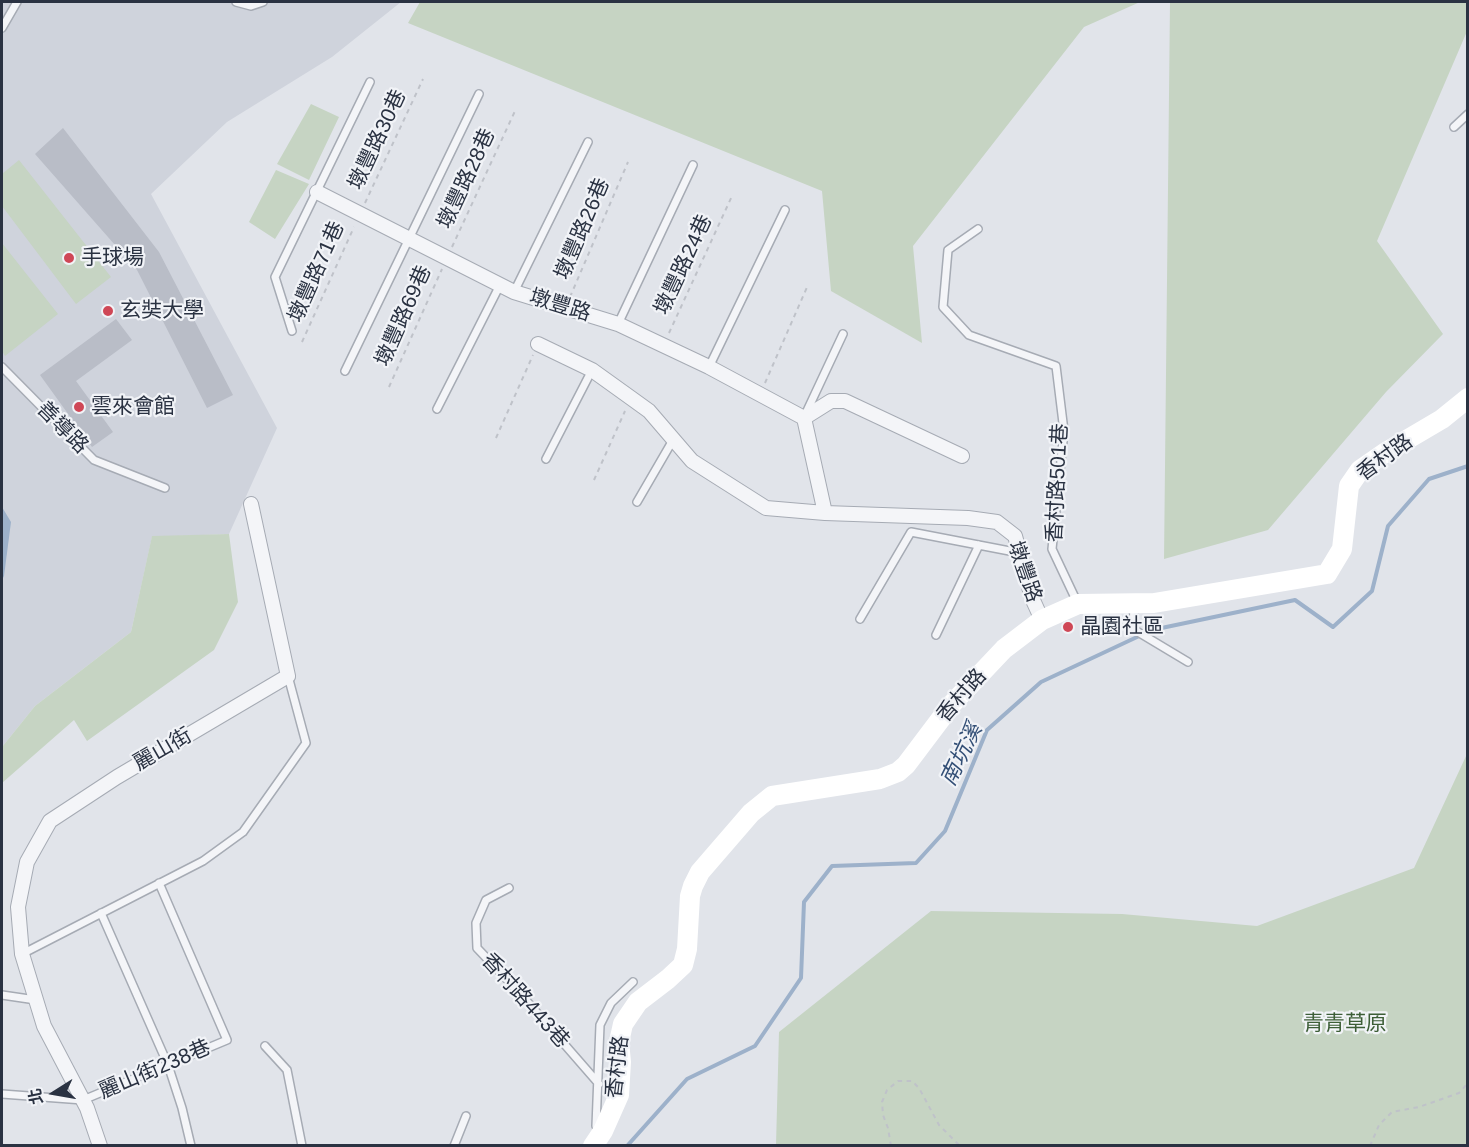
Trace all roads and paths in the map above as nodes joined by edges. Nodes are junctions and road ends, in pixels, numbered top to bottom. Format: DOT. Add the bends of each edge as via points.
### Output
graph roads {
  1 [pos="17,2"];
  2 [pos="236,2"];
  3 [pos="263,2"];
  4 [pos="2,28"];
  5 [pos="423,79"];
  6 [pos="370,81"];
  7 [pos="479,94"];
  8 [pos="515,111"];
  9 [pos="1467,114"];
  10 [pos="1455,127"];
  11 [pos="588,142"];
  12 [pos="628,162"];
  13 [pos="693,165"];
  14 [pos="316,192"];
  15 [pos="732,196"];
  16 [pos="785,210"];
  17 [pos="360,214"];
  18 [pos="978,229"];
  19 [pos="409,240"];
  20 [pos="447,259"];
  21 [pos="500,285"];
  22 [pos="808,285"];
  23 [pos="514,292"];
  24 [pos="566,308"];
  25 [pos="618,324"];
  26 [pos="292,332"];
  27 [pos="843,334"];
  28 [pos="302,342"];
  29 [pos="538,344"];
  30 [pos="663,346"];
  31 [pos="2,367"];
  32 [pos="709,367"];
  33 [pos="592,370"];
  34 [pos="345,371"];
  35 [pos="389,387"];
  36 [pos="760,394"];
  37 [pos="631,398"];
  38 [pos="1467,398"];
  39 [pos="437,409"];
  40 [pos="804,418"];
  41 [pos="496,438"];
  42 [pos="673,440"];
  43 [pos="962,456"];
  44 [pos="546,459"];
  45 [pos="594,480"];
  46 [pos="165,488"];
  47 [pos="637,502"];
  48 [pos="250,504"];
  49 [pos="825,513"];
  50 [pos="979,546"];
  51 [pos="1020,554"];
  52 [pos="1134,603"];
  53 [pos="1078,604"];
  54 [pos="860,619"];
  55 [pos="1042,620"];
  56 [pos="936,635"];
  57 [pos="1188,662"];
  58 [pos="288,676"];
  59 [pos="159,883"];
  60 [pos="509,888"];
  61 [pos="101,913"];
  62 [pos="22,954"];
  63 [pos="633,982"];
  64 [pos="2,995"];
  65 [pos="36,1000"];
  66 [pos="265,1046"];
  67 [pos="168,1065"];
  68 [pos="1467,1083"];
  69 [pos="599,1084"];
  70 [pos="2,1094"];
  71 [pos="83,1100"];
  72 [pos="466,1116"];
  73 [pos="100,1146"];
  74 [pos="191,1146"];
  75 [pos="302,1146"];
  76 [pos="454,1146"];
  77 [pos="592,1146"];
  78 [pos="891,1146"];
  79 [pos="960,1146"];
  80 [pos="1370,1146"];
  1 -- 4 [label="lane"];
  2 -- 3 [label="lane" via="251,6"];
  5 -- 17 [label="path, 墩豐路30巷"];
  6 -- 14 [label="lane"];
  7 -- 19 [label="lane"];
  8 -- 20 [label="path, 墩豐路28巷"];
  9 -- 10 [label="lane"];
  11 -- 23 [label="lane"];
  12 -- 24 [label="path, 墩豐路26巷"];
  13 -- 25 [label="lane"];
  14 -- 17 [label="street, 墩豐路"];
  14 -- 26 [label="lane" via="275,277"];
  15 -- 30 [label="path, 墩豐路24巷"];
  16 -- 32 [label="lane"];
  17 -- 19 [label="street, 墩豐路"];
  17 -- 28 [label="path, 墩豐路71巷"];
  18 -- 53 [label="lane, 香村路501巷" via="948,250 943,307 969,335 1056,366 1064,431 1052,549"];
  19 -- 20 [label="street, 墩豐路"];
  19 -- 34 [label="lane"];
  20 -- 21 [label="street, 墩豐路"];
  20 -- 35 [label="path, 墩豐路69巷"];
  21 -- 23 [label="street, 墩豐路"];
  21 -- 39 [label="lane"];
  22 -- 36 [label="path"];
  23 -- 24 [label="street, 墩豐路"];
  24 -- 25 [label="street, 墩豐路"];
  25 -- 30 [label="street, 墩豐路"];
  27 -- 40 [label="lane"];
  29 -- 33 [label="street, 墩豐路"];
  29 -- 41 [label="path"];
  30 -- 32 [label="street, 墩豐路"];
  31 -- 46 [label="lane, 善導路" via="94,460"];
  32 -- 36 [label="street, 墩豐路"];
  33 -- 37 [label="street, 墩豐路"];
  33 -- 44 [label="lane"];
  36 -- 40 [label="street, 墩豐路"];
  37 -- 42 [label="street, 墩豐路" via="649,411"];
  37 -- 45 [label="path"];
  38 -- 52 [label="street, 香村路" via="1442,419 1360,470 1349,486 1342,549 1328,574 1155,603"];
  40 -- 43 [label="street" via="831,401 845,401"];
  40 -- 49 [label="street"];
  42 -- 47 [label="lane"];
  42 -- 49 [label="street, 墩豐路" via="692,462 766,508"];
  48 -- 58 [label="street"];
  49 -- 51 [label="street, 墩豐路" via="997,522 1015,536"];
  50 -- 51 [label="lane"];
  50 -- 54 [label="lane" via="911,532"];
  50 -- 56 [label="lane"];
  51 -- 55 [label="street, 墩豐路"];
  52 -- 53 [label="street, 香村路"];
  52 -- 57 [label="lane" via="1133,629"];
  53 -- 55 [label="street, 香村路"];
  55 -- 77 [label="street, 香村路" via="1004,650 952,704 906,765 880,779 772,796 751,813 700,872 690,896 683,965 638,1002 623,1024 619,1042 620,1095"];
  58 -- 59 [label="lane" via="306,743 243,832 203,861"];
  58 -- 62 [label="street, 麗山街" via="50,821 27,862 18,907"];
  59 -- 61 [label="lane"];
  59 -- 67 [label="lane, 麗山街238巷" via="227,1040"];
  60 -- 69 [label="lane, 香村路443巷" via="486,900 476,923 477,948"];
  61 -- 62 [label="lane"];
  61 -- 67 [label="lane"];
  62 -- 65 [label="street, 麗山街"];
  63 -- 69 [label="lane, 香村路" via="611,1003 600,1025"];
  64 -- 65 [label="lane"];
  65 -- 71 [label="street, 麗山街" via="44,1026"];
  66 -- 75 [label="lane" via="287,1070"];
  67 -- 71 [label="lane, 麗山街238巷"];
  67 -- 74 [label="lane"];
  68 -- 80 [label="path" via="1459,1093 1392,1112 1379,1125"];
  69 -- 77 [label="lane, 香村路"];
  70 -- 71 [label="lane"];
  71 -- 73 [label="street, 麗山街"];
  72 -- 76 [label="lane"];
  78 -- 79 [label="path" via="882,1102 887,1090 898,1081 912,1081 939,1125"];
}
